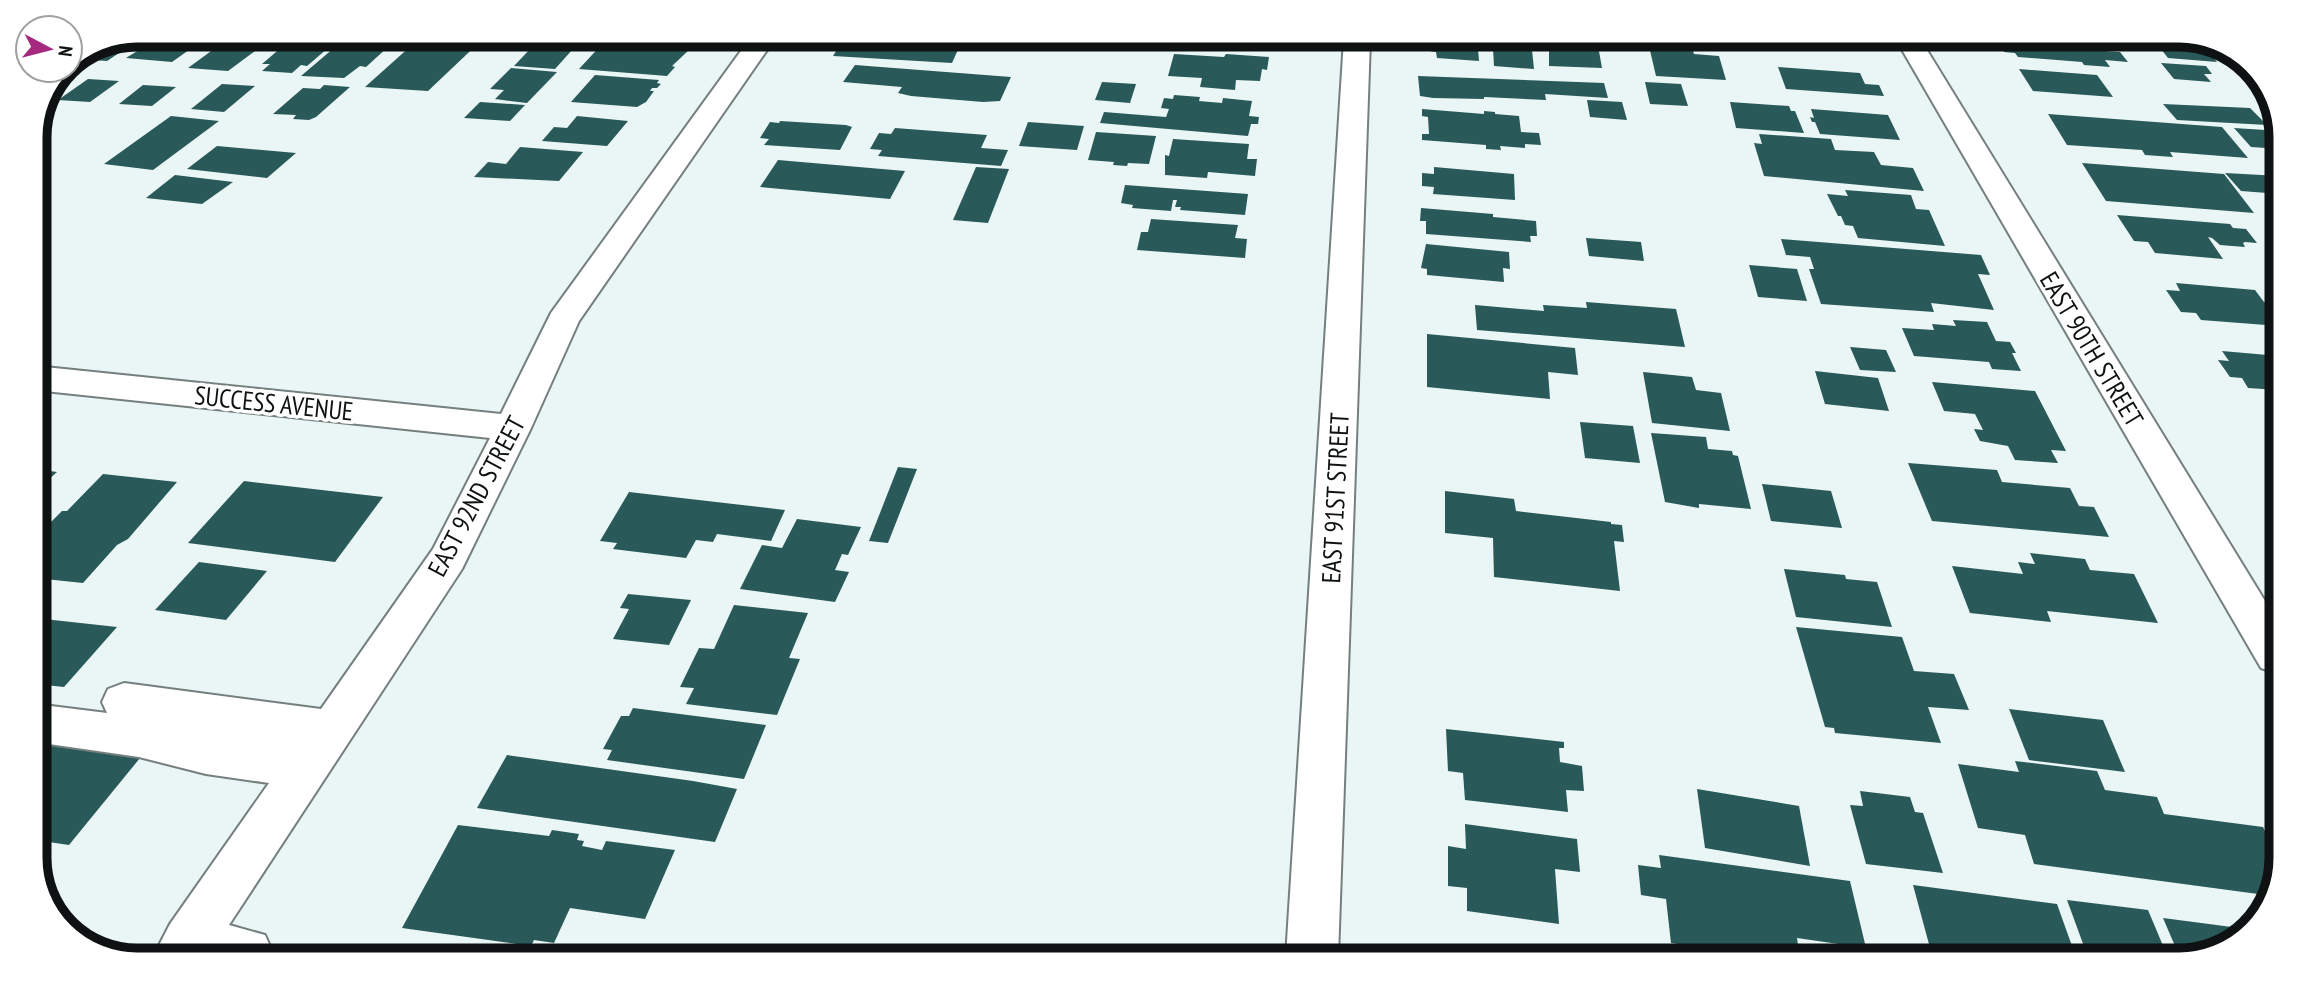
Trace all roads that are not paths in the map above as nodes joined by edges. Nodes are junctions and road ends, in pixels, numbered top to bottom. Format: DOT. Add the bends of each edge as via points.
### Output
graph roads {
  1 [pos="757,47"];
  2 [pos="1357,47"];
  3 [pos="1913,47"];
  4 [pos="47,379"];
  5 [pos="513,428"];
  6 [pos="2269,644"];
  7 [pos="124,702"];
  8 [pos="47,725"];
  9 [pos="331,730"];
  10 [pos="306,768"];
  11 [pos="184,947"];
  12 [pos="1312,948"];
  1 -- 5 [label="street, EAST 92ND STREET" via="563,320"];
  2 -- 12 [label="street, EAST 91ST STREET"];
  3 -- 6 [label="street, EAST 90TH STREET"];
  4 -- 5 [label="street, SUCCESS AVENUE"];
  5 -- 9 [label="street, EAST 92ND STREET" via="447,558"];
  7 -- 9 [label="street"];
  8 -- 10 [label="street"];
  9 -- 10 [label="street, EAST 92ND STREET"];
  10 -- 11 [label="street, EAST 92ND STREET"];
}
